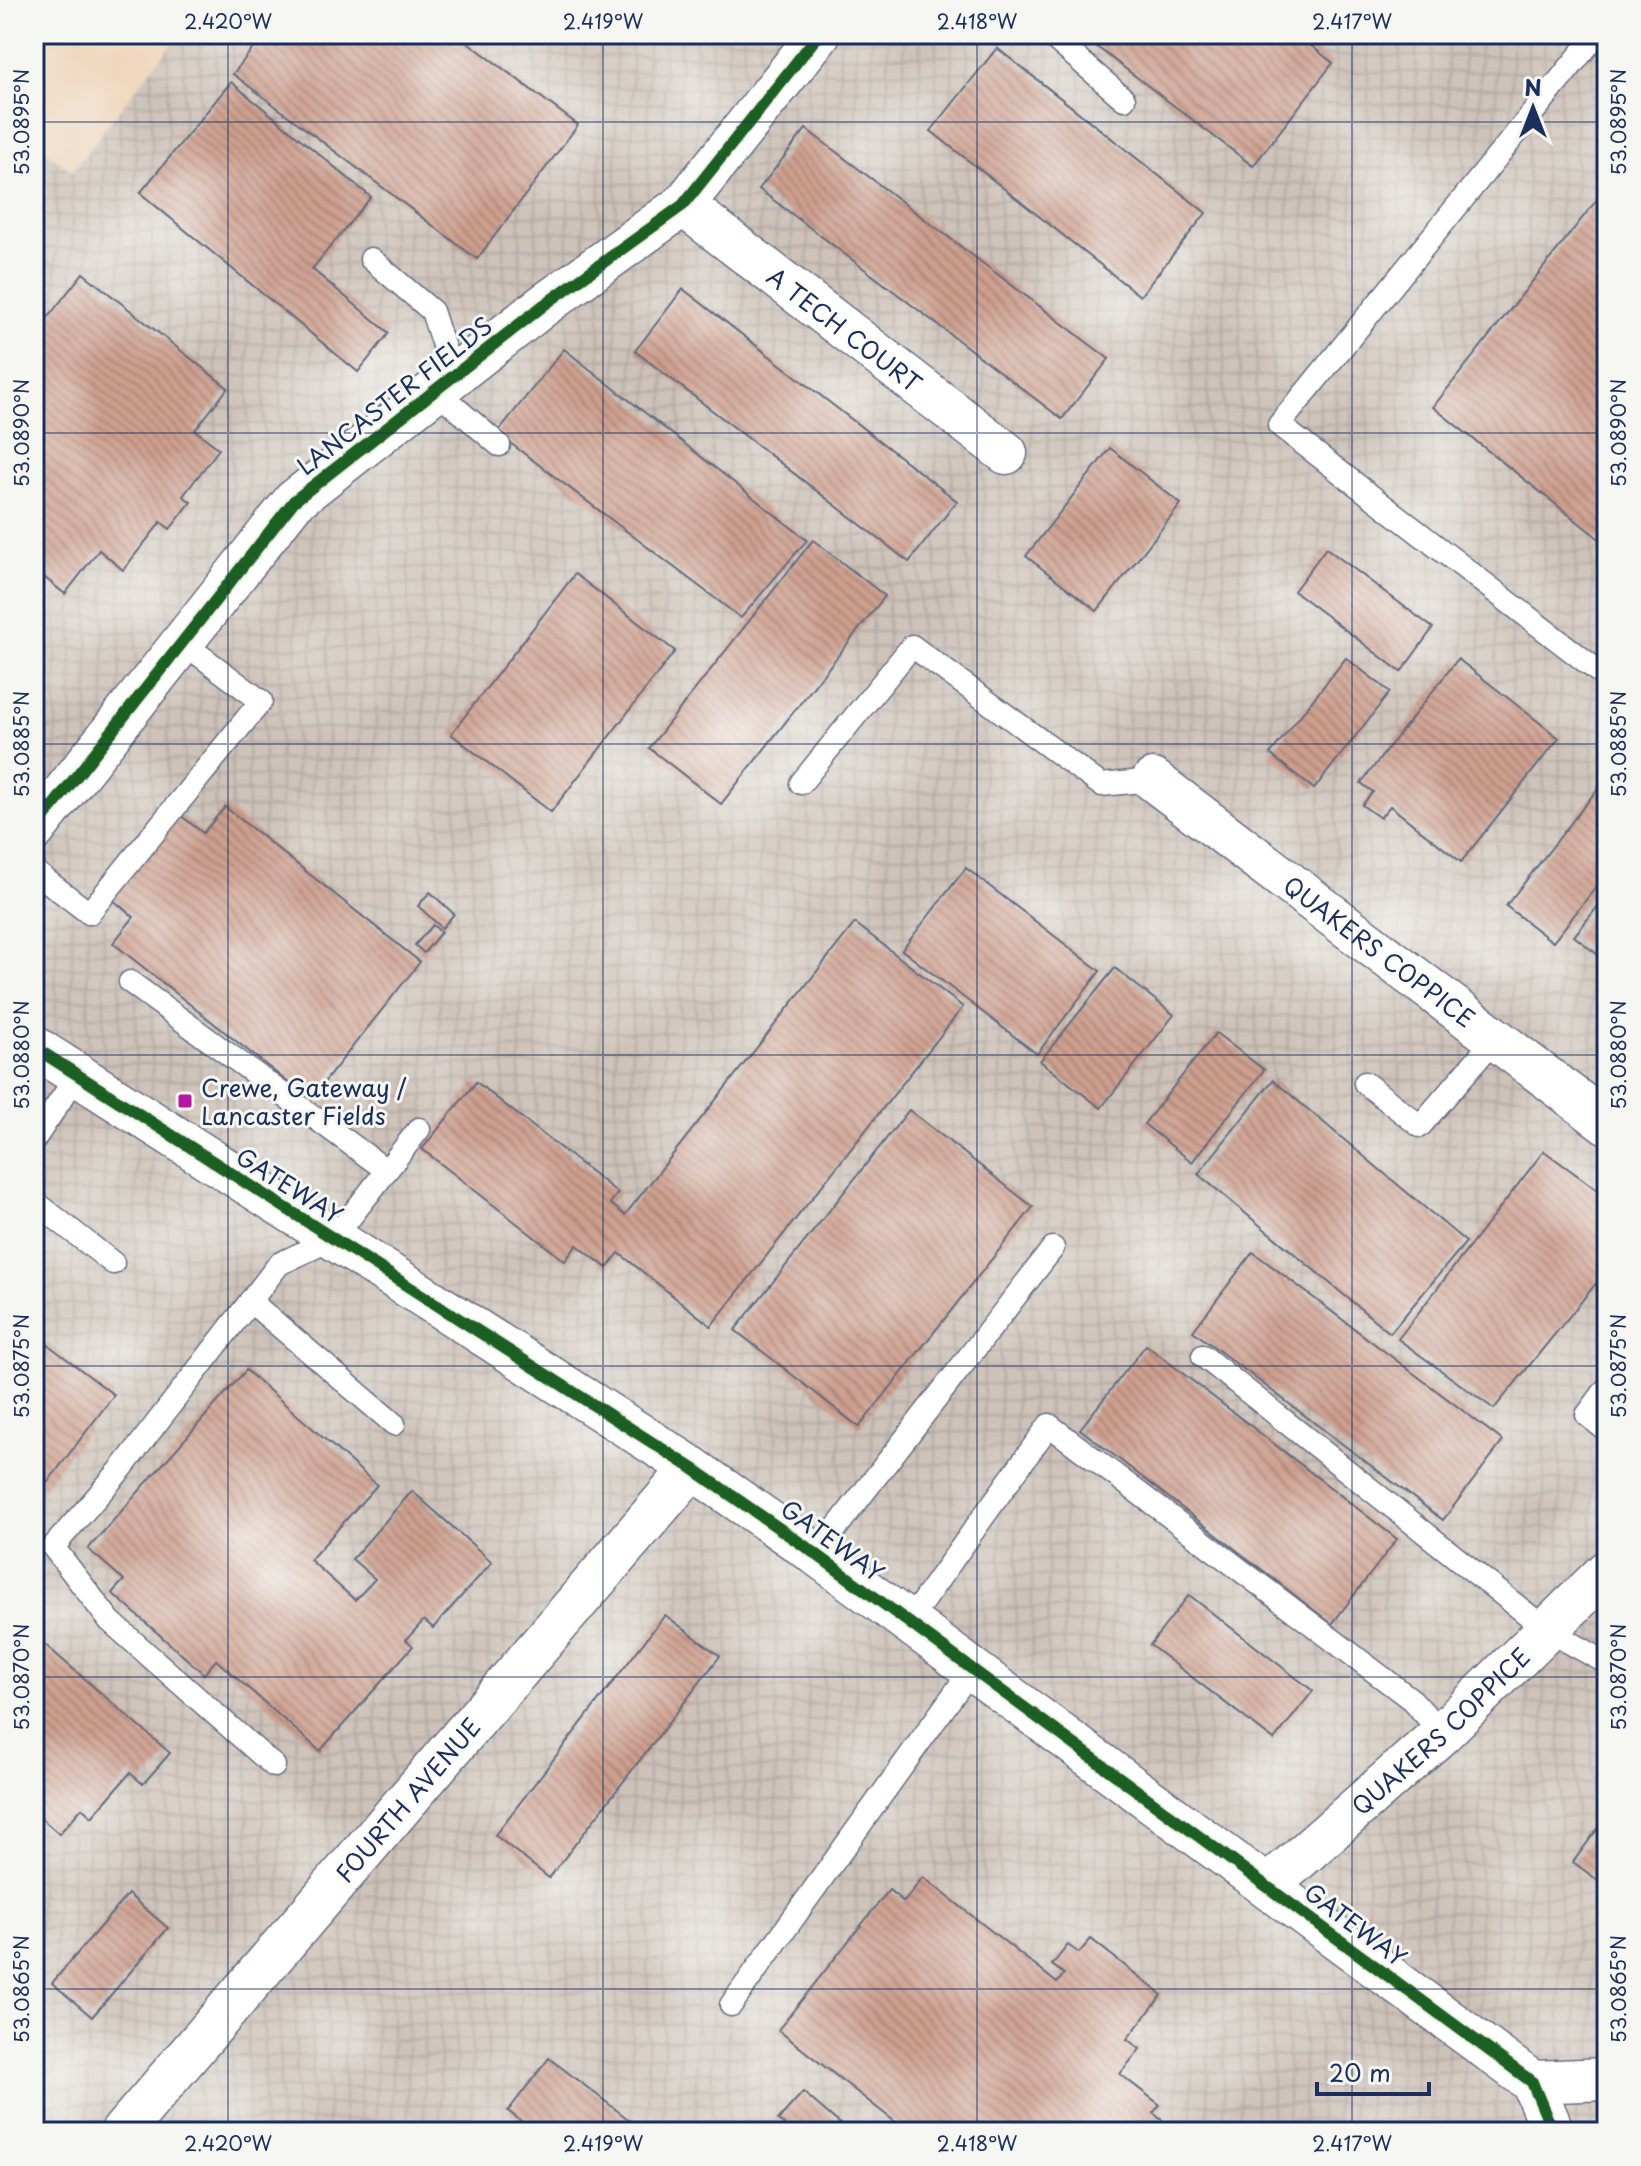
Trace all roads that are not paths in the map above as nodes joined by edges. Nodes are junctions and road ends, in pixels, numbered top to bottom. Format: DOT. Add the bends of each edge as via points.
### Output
graph roads {
  1 [pos="819,34"];
  2 [pos="1049,34"];
  3 [pos="1597,34"];
  4 [pos="1124,99"];
  5 [pos="683,205"];
  6 [pos="371,259"];
  7 [pos="444,383"];
  8 [pos="499,445"];
  9 [pos="1006,453"];
  10 [pos="182,642"];
  11 [pos="1607,678"];
  12 [pos="1153,780"];
  13 [pos="801,783"];
  14 [pos="34,830"];
  15 [pos="34,871"];
  16 [pos="130,982"];
  17 [pos="1495,1039"];
  18 [pos="34,1047"];
  19 [pos="76,1077"];
  20 [pos="1365,1083"];
  21 [pos="1607,1123"];
  22 [pos="419,1129"];
  23 [pos="34,1140"];
  24 [pos="386,1170"];
  25 [pos="34,1201"];
  26 [pos="334,1238"];
  27 [pos="1053,1248"];
  28 [pos="113,1263"];
  29 [pos="250,1301"];
  30 [pos="1203,1356"];
  31 [pos="1607,1388"];
  32 [pos="394,1424"];
  33 [pos="1607,1431"];
  34 [pos="692,1468"];
  35 [pos="816,1554"];
  36 [pos="1607,1571"];
  37 [pos="908,1622"];
  38 [pos="1547,1630"];
  39 [pos="1607,1663"];
  40 [pos="972,1669"];
  41 [pos="1442,1733"];
  42 [pos="274,1766"];
  43 [pos="1268,1886"];
  44 [pos="731,2005"];
  45 [pos="1607,2079"];
  46 [pos="1532,2082"];
  47 [pos="122,2132"];
  48 [pos="1553,2132"];
  1 -- 5 [label="street, LANCASTER FIELDS"];
  2 -- 4 [label="lane"];
  3 -- 11 [label="lane" via="1279,425"];
  5 -- 7 [label="street, LANCASTER FIELDS"];
  5 -- 9 [label="street, A TECH COURT"];
  6 -- 7 [label="lane" via="432,311"];
  7 -- 8 [label="lane"];
  7 -- 10 [label="street, LANCASTER FIELDS" via="294,501"];
  10 -- 14 [label="street, LANCASTER FIELDS"];
  10 -- 15 [label="lane" via="261,701 89,913"];
  12 -- 13 [label="lane" via="1101,785 912,646"];
  12 -- 17 [label="street, QUAKERS COPPICE"];
  16 -- 24 [label="lane"];
  17 -- 20 [label="lane" via="1420,1126"];
  17 -- 21 [label="street, QUAKERS COPPICE"];
  18 -- 19 [label="street, GATEWAY"];
  19 -- 23 [label="lane"];
  19 -- 26 [label="street, GATEWAY"];
  22 -- 24 [label="lane"];
  24 -- 26 [label="lane"];
  25 -- 28 [label="lane"];
  26 -- 29 [label="lane" via="279,1264"];
  26 -- 34 [label="street, GATEWAY"];
  27 -- 35 [label="lane"];
  29 -- 32 [label="lane"];
  29 -- 42 [label="lane" via="122,1468 53,1547 110,1621"];
  30 -- 38 [label="lane"];
  31 -- 33 [label="lane" via="1587,1415"];
  34 -- 35 [label="street, GATEWAY"];
  34 -- 47 [label="street, FOURTH AVENUE"];
  35 -- 37 [label="street, GATEWAY"];
  36 -- 38 [label="street, QUAKERS COPPICE"];
  37 -- 40 [label="street, GATEWAY"];
  37 -- 41 [label="lane" via="1049,1425 1412,1700"];
  38 -- 39 [label="lane"];
  38 -- 41 [label="street, QUAKERS COPPICE"];
  40 -- 43 [label="street, GATEWAY"];
  40 -- 44 [label="lane"];
  41 -- 43 [label="street, QUAKERS COPPICE"];
  43 -- 46 [label="street, GATEWAY"];
  45 -- 46 [label="street"];
  46 -- 48 [label="street"];
}
